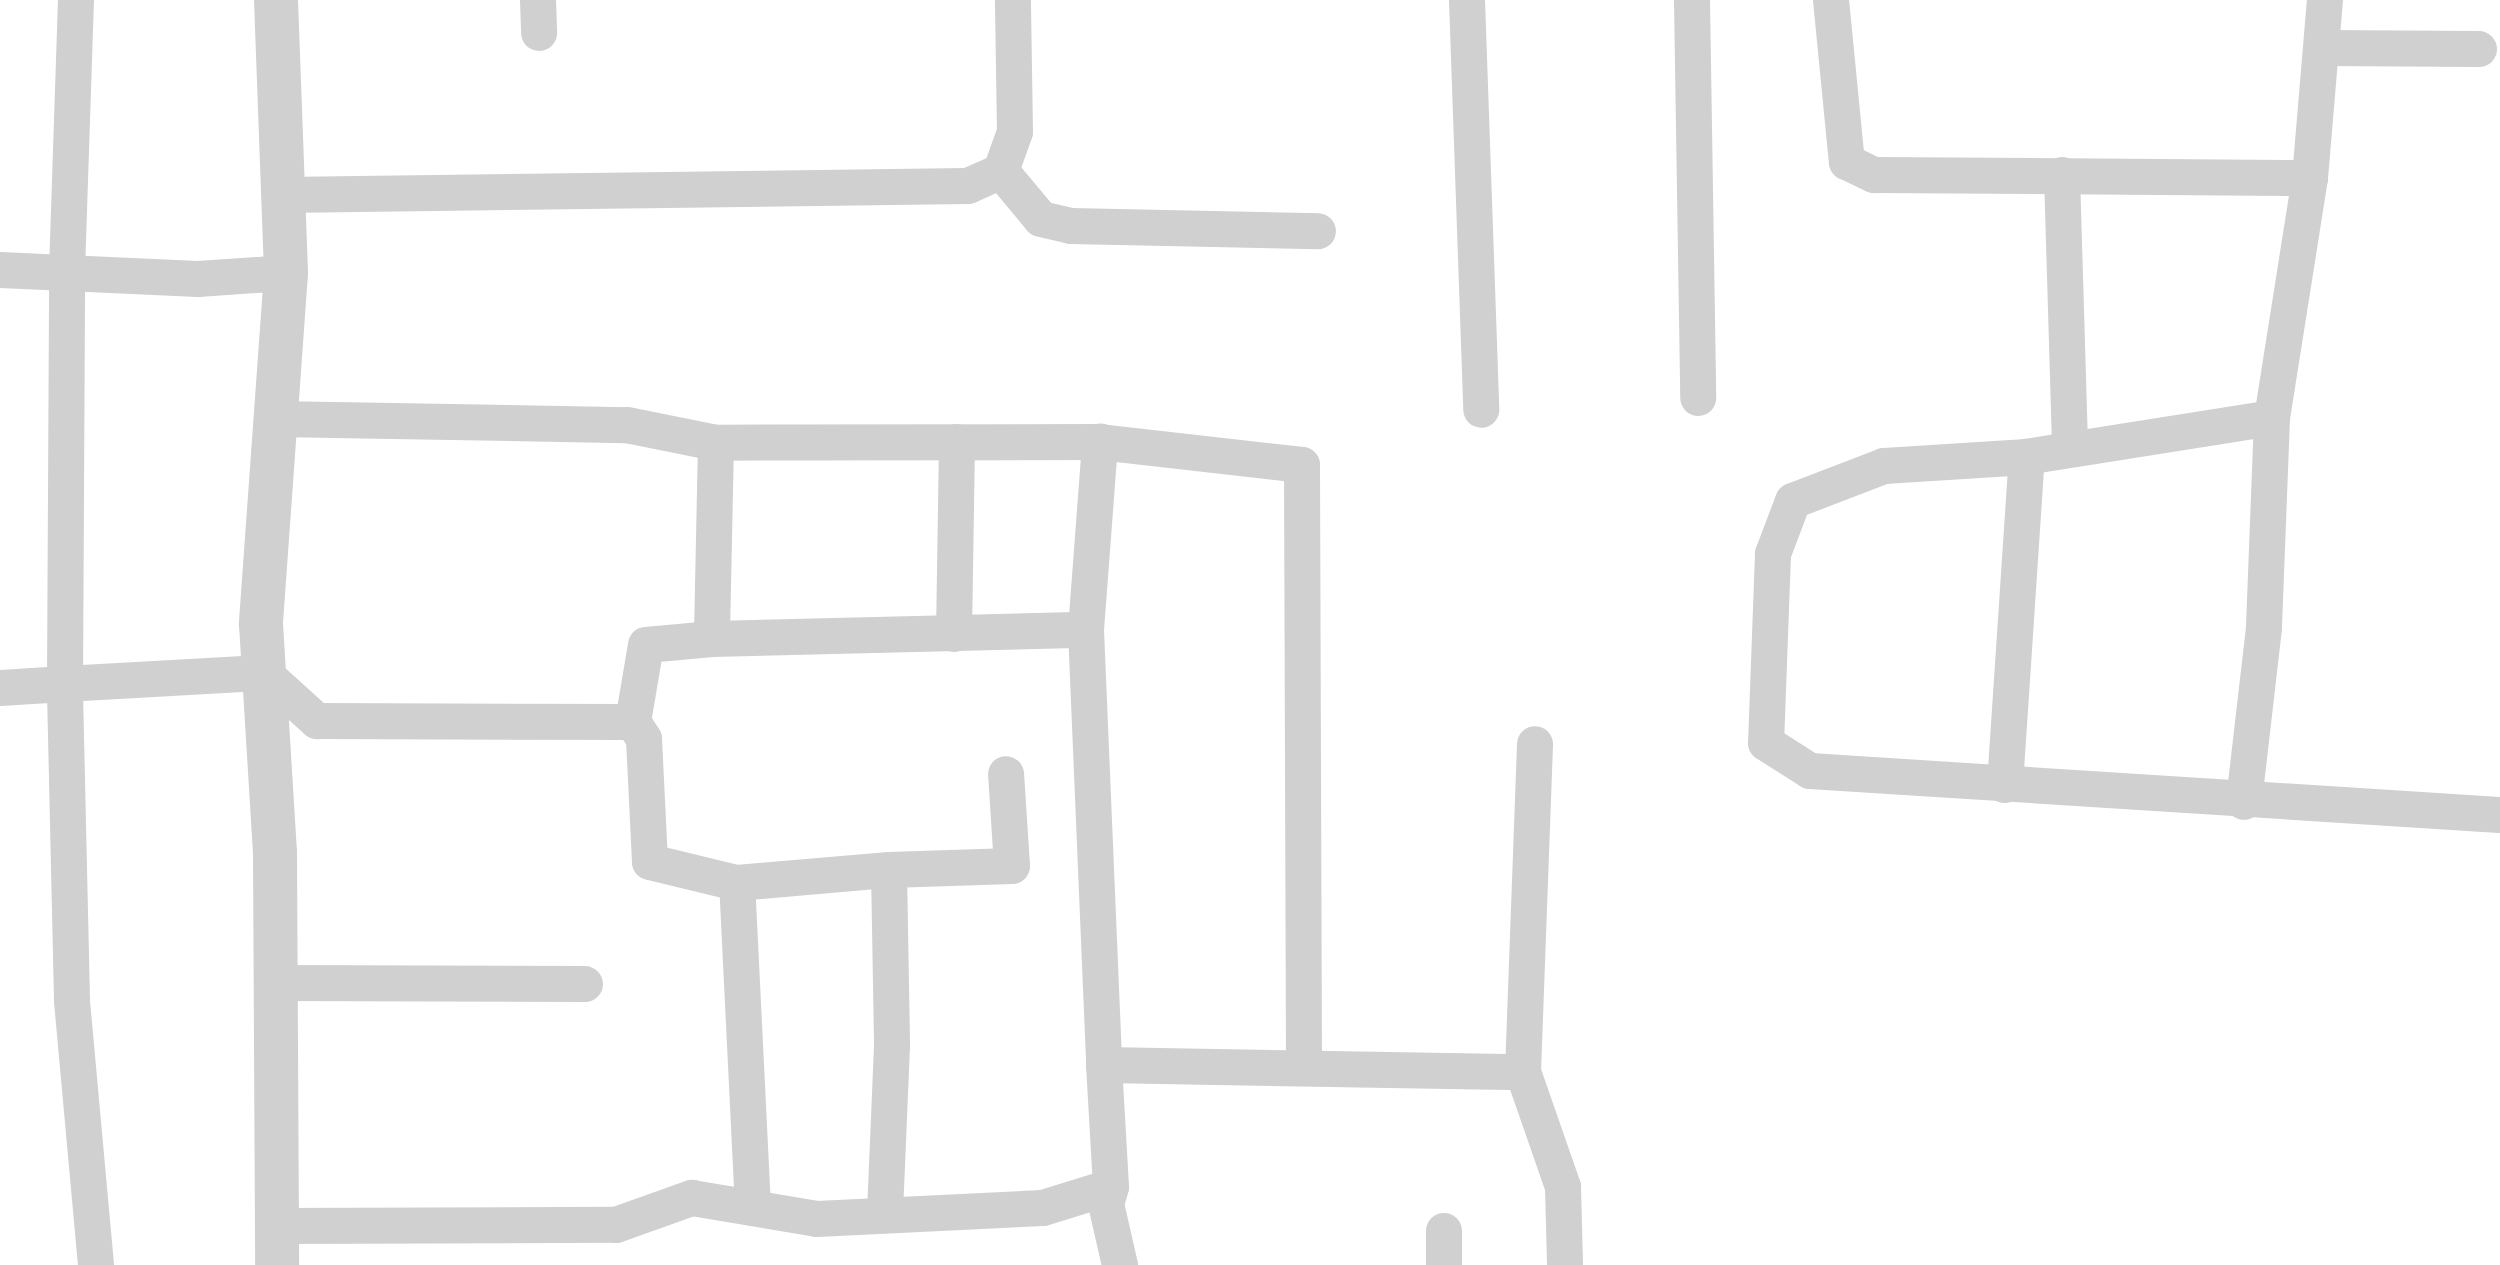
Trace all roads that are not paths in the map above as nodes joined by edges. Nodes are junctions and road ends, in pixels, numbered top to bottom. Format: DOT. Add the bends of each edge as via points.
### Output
graph roads {
  1 [pos="76,0"];
  2 [pos="276,0"];
  3 [pos="1013,0"];
  4 [pos="1467,0"];
  5 [pos="1692,0"];
  6 [pos="1831,0"];
  7 [pos="2325,0"];
  8 [pos="2324,48"];
  9 [pos="2479,49"];
  10 [pos="1001,171"];
  11 [pos="2062,175"];
  12 [pos="2310,178"];
  13 [pos="283,195"];
  14 [pos="1318,231"];
  15 [pos="0,270"];
  16 [pos="67,271"];
  17 [pos="286,273"];
  18 [pos="1698,398"];
  19 [pos="1481,410"];
  20 [pos="2272,418"];
  21 [pos="275,419"];
  22 [pos="957,442"];
  23 [pos="1100,442"];
  24 [pos="716,443"];
  25 [pos="2070,446"];
  26 [pos="2027,457"];
  27 [pos="1086,630"];
  28 [pos="954,634"];
  29 [pos="712,639"];
  30 [pos="264,673"];
  31 [pos="65,684"];
  32 [pos="0,688"];
  33 [pos="633,722"];
  34 [pos="1535,744"];
  35 [pos="1006,774"];
  36 [pos="2005,785"];
  37 [pos="2244,802"];
  38 [pos="2500,815"];
  39 [pos="889,870"];
  40 [pos="737,883"];
  41 [pos="276,983"];
  42 [pos="585,984"];
  43 [pos="1104,1065"];
  44 [pos="1304,1068"];
  45 [pos="1523,1072"];
  46 [pos="1111,1187"];
  47 [pos="753,1208"];
  48 [pos="885,1215"];
  49 [pos="277,1245"];
  50 [pos="96,1265"];
  51 [pos="1120,1265"];
  52 [pos="1565,1265"];
  1 -- 16 [label="street"];
  2 -- 13 [label="street"];
  3 -- 10 [label="street" via="1015,132"];
  4 -- 19 [label="street"];
  5 -- 18 [label="street"];
  6 -- 11 [label="street" via="1847,162 1874,175 1918,178"];
  7 -- 8 [label="street"];
  8 -- 9 [label="street"];
  8 -- 12 [label="street"];
  10 -- 13 [label="street" via="968,186"];
  10 -- 14 [label="street" via="1041,219 1071,226"];
  11 -- 12 [label="street"];
  11 -- 25 [label="street"];
  12 -- 20 [label="street"];
  13 -- 17 [label="street"];
  15 -- 16 [label="street"];
  16 -- 17 [label="street" via="198,279"];
  16 -- 31 [label="street"];
  17 -- 21 [label="street"];
  20 -- 25 [label="street"];
  20 -- 37 [label="street" via="2264,628"];
  21 -- 24 [label="street" via="627,425"];
  21 -- 30 [label="street" via="261,624"];
  22 -- 23 [label="street"];
  22 -- 24 [label="street"];
  22 -- 28 [label="street"];
  23 -- 27 [label="street"];
  23 -- 44 [label="street" via="1302,465"];
  24 -- 29 [label="street"];
  25 -- 26 [label="street"];
  26 -- 36 [label="street"];
  26 -- 36 [label="street" via="1871,471 1793,501 1773,554 1766,743 1810,771"];
  27 -- 28 [label="street"];
  27 -- 43 [label="street"];
  28 -- 29 [label="street"];
  29 -- 33 [label="street" via="646,645"];
  30 -- 31 [label="street"];
  30 -- 33 [label="street" via="317,721"];
  30 -- 41 [label="street"];
  31 -- 32 [label="street"];
  31 -- 50 [label="street" via="72,1000"];
  33 -- 40 [label="street" via="644,739 650,862"];
  34 -- 45 [label="street"];
  35 -- 39 [label="street" via="1012,866"];
  36 -- 37 [label="street"];
  37 -- 38 [label="street"];
  39 -- 40 [label="street"];
  39 -- 48 [label="street" via="892,1046"];
  40 -- 47 [label="street"];
  41 -- 42 [label="street"];
  41 -- 49 [label="street"];
  43 -- 44 [label="street"];
  43 -- 46 [label="street"];
  44 -- 45 [label="street"];
  45 -- 52 [label="street" via="1563,1187"];
  46 -- 48 [label="street" via="1043,1208"];
  46 -- 51 [label="street" via="1106,1204"];
  47 -- 48 [label="street" via="817,1219"];
  47 -- 49 [label="street" via="692,1198 616,1225"];
}
